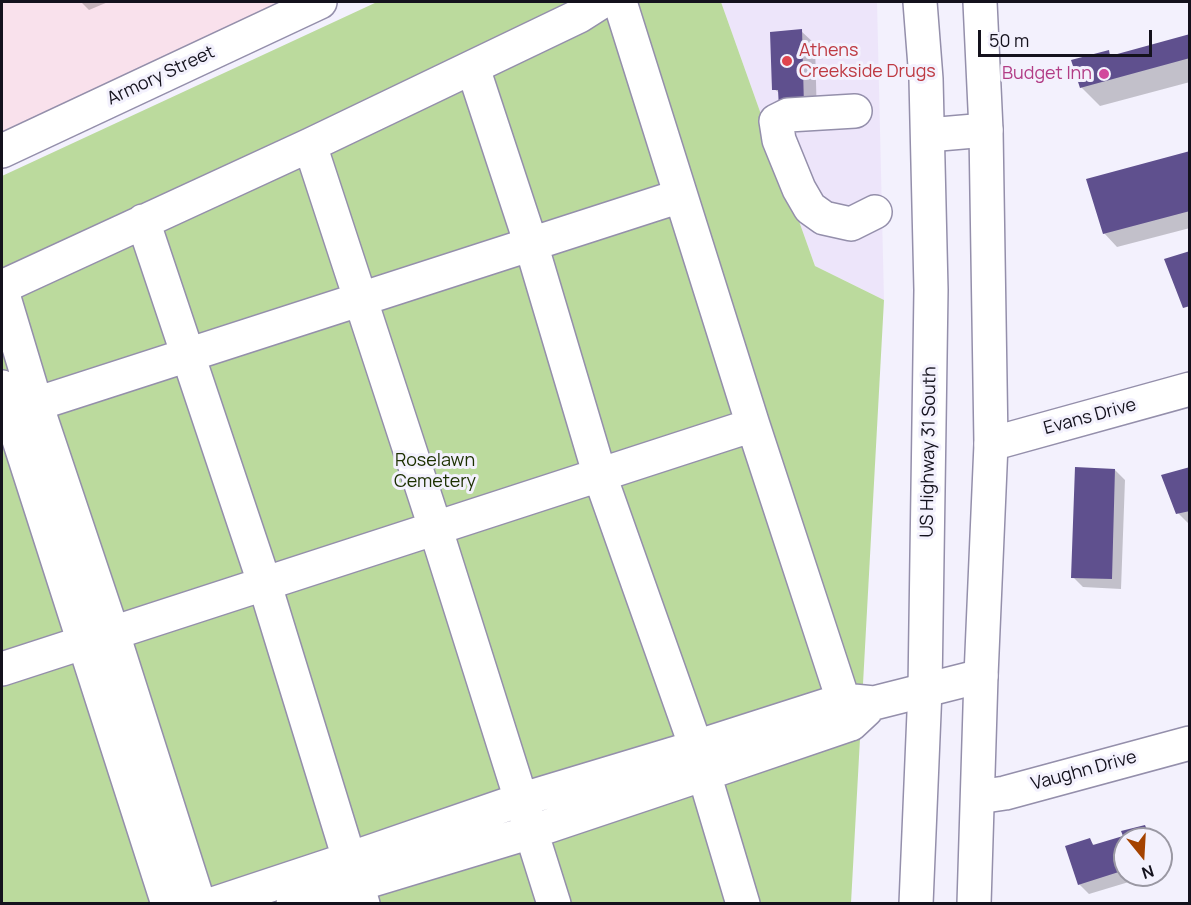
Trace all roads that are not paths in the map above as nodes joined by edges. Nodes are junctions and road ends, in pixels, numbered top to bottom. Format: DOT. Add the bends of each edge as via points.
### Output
graph roads {
  1 [pos="320,2"];
  2 [pos="601,2"];
  3 [pos="620,2"];
  4 [pos="920,2"];
  5 [pos="980,2"];
  6 [pos="473,68"];
  7 [pos="855,111"];
  8 [pos="986,130"];
  9 [pos="928,135"];
  10 [pos="310,146"];
  11 [pos="2,151"];
  12 [pos="680,196"];
  13 [pos="875,212"];
  14 [pos="143,221"];
  15 [pos="531,244"];
  16 [pos="2,289"];
  17 [pos="360,299"];
  18 [pos="187,355"];
  19 [pos="1190,390"];
  20 [pos="12,404"];
  21 [pos="753,425"];
  22 [pos="991,444"];
  23 [pos="600,476"];
  24 [pos="435,527"];
  25 [pos="264,582"];
  26 [pos="98,638"];
  27 [pos="2,669"];
  28 [pos="981,676"];
  29 [pos="926,689"];
  30 [pos="856,709"];
  31 [pos="1190,743"];
  32 [pos="700,760"];
  33 [pos="978,797"];
  34 [pos="520,800"];
  35 [pos="531,832"];
  36 [pos="356,882"];
  37 [pos="168,903"];
  38 [pos="199,903"];
  39 [pos="213,903"];
  40 [pos="293,903"];
  41 [pos="554,903"];
  42 [pos="743,903"];
  43 [pos="916,903"];
  44 [pos="974,903"];
  1 -- 11 [label="main road, Armory Street"];
  2 -- 6 [label="main road"];
  3 -- 12 [label="main road"];
  4 -- 9 [label="main road, US Highway 31 South"];
  5 -- 8 [label="main road"];
  6 -- 10 [label="main road"];
  6 -- 15 [label="main road"];
  7 -- 13 [label="main road" via="788,116 776,121 779,140 810,208 824,218 851,224"];
  8 -- 9 [label="main road"];
  8 -- 22 [label="main road"];
  9 -- 29 [label="main road, US Highway 31 South" via="931,290"];
  10 -- 14 [label="main road"];
  10 -- 17 [label="main road"];
  12 -- 15 [label="main road"];
  12 -- 21 [label="main road"];
  14 -- 16 [label="main road"];
  14 -- 18 [label="main road"];
  15 -- 17 [label="main road"];
  15 -- 23 [label="main road"];
  16 -- 20 [label="main road"];
  17 -- 18 [label="main road"];
  17 -- 24 [label="main road"];
  18 -- 20 [label="main road"];
  18 -- 25 [label="main road"];
  19 -- 22 [label="main road, Evans Drive"];
  20 -- 26 [label="main road"];
  21 -- 23 [label="main road"];
  21 -- 30 [label="main road"];
  22 -- 28 [label="main road"];
  23 -- 24 [label="main road"];
  23 -- 32 [label="main road"];
  24 -- 25 [label="main road"];
  24 -- 34 [label="main road"];
  25 -- 26 [label="main road"];
  25 -- 36 [label="main road"];
  26 -- 27 [label="main road"];
  26 -- 37 [label="main road"];
  26 -- 38 [label="main road"];
  28 -- 29 [label="main road"];
  28 -- 33 [label="main road"];
  29 -- 30 [label="main road"];
  29 -- 43 [label="main road, US Highway 31 South"];
  30 -- 32 [label="main road"];
  31 -- 33 [label="main road, Vaughn Drive"];
  32 -- 34 [label="main road"];
  32 -- 35 [label="main road"];
  32 -- 42 [label="main road"];
  33 -- 44 [label="main road"];
  34 -- 35 [label="main road"];
  34 -- 36 [label="main road"];
  35 -- 36 [label="main road"];
  35 -- 41 [label="main road"];
  36 -- 39 [label="main road"];
  36 -- 40 [label="main road"];
}
